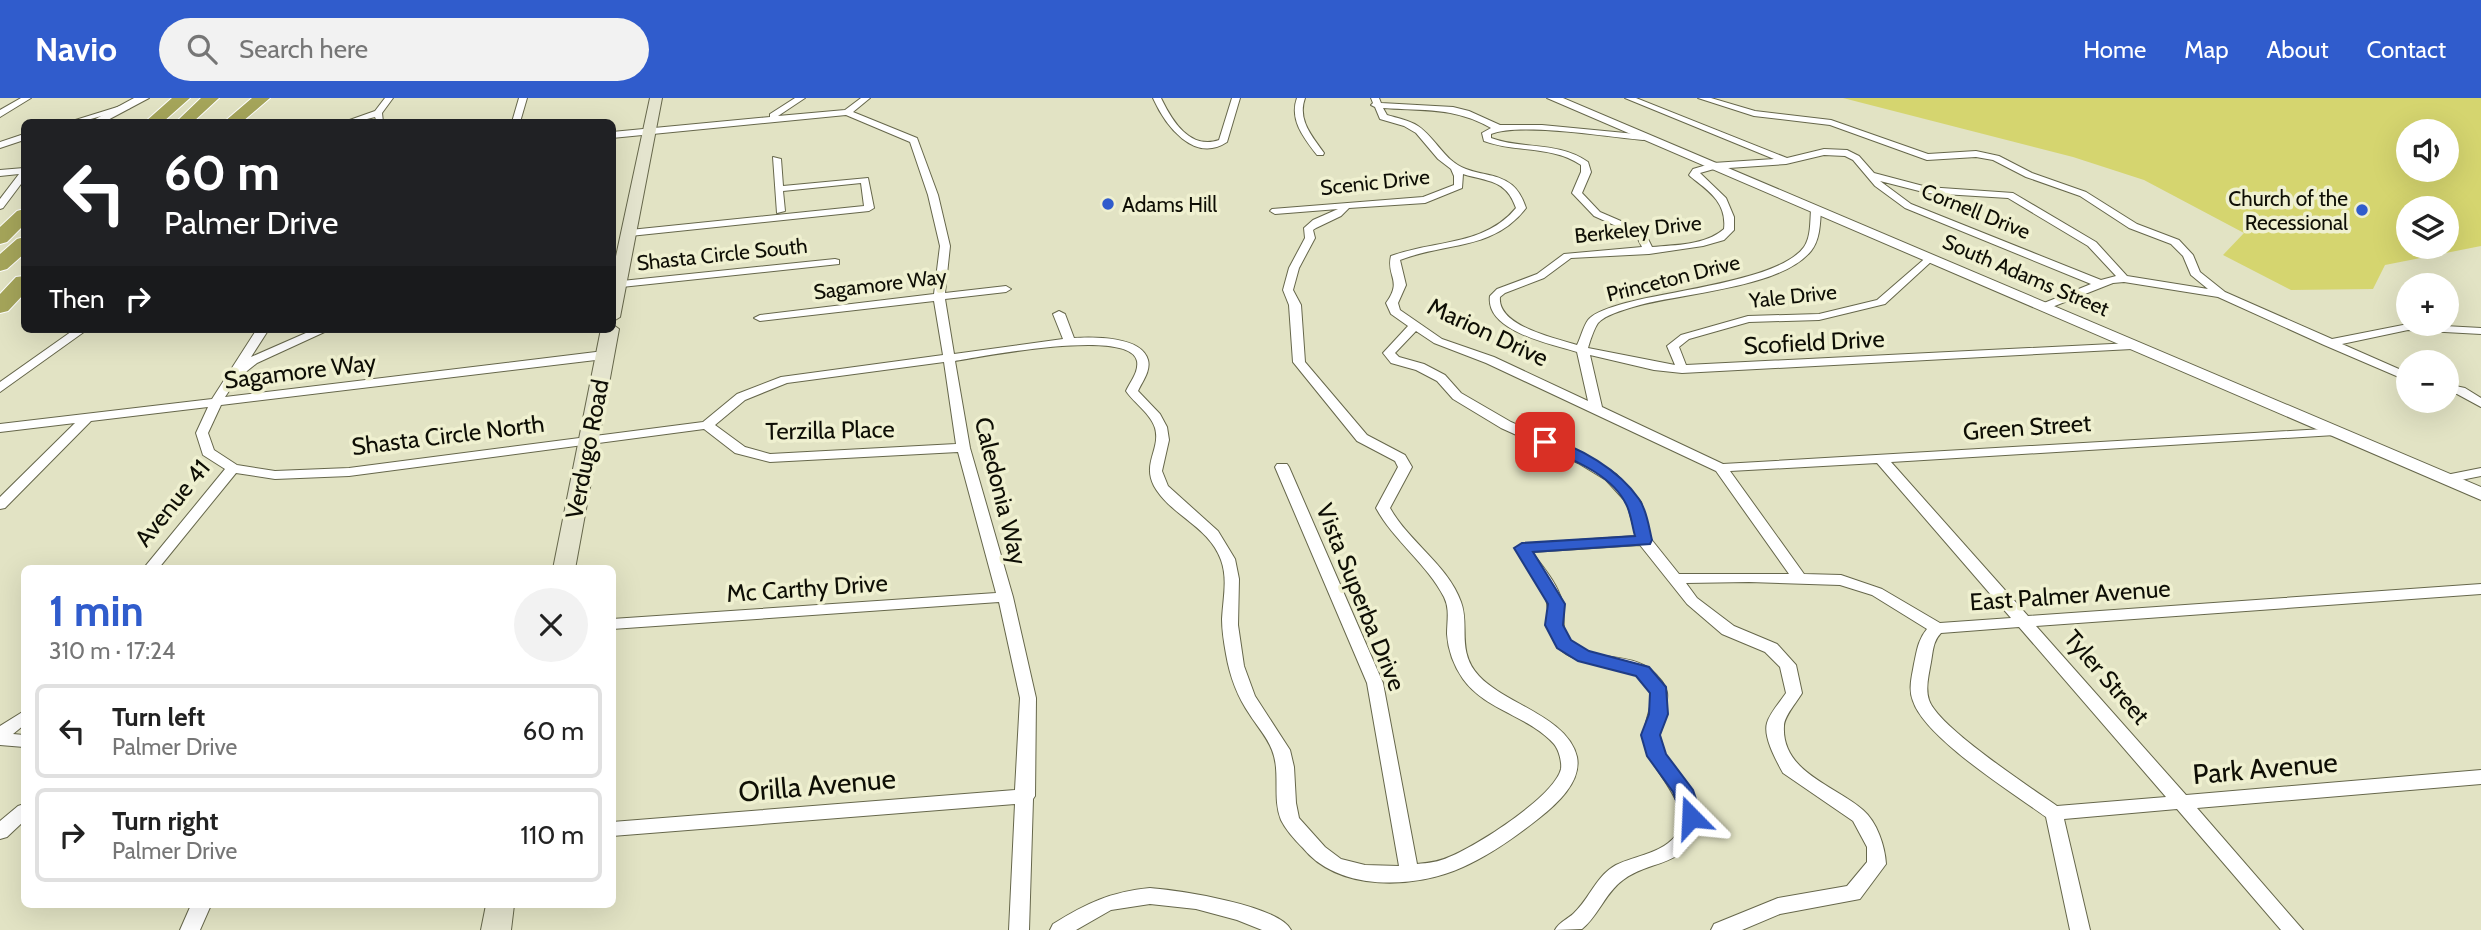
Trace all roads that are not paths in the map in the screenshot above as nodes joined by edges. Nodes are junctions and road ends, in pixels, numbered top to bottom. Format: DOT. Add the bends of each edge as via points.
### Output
graph roads {
  1 [pos="27,98"];
  2 [pos="182,98"];
  3 [pos="211,98"];
  4 [pos="262,98"];
  5 [pos="389,98"];
  6 [pos="523,98"];
  7 [pos="656,98"];
  8 [pos="801,98"];
  9 [pos="866,98"];
  10 [pos="1157,98"];
  11 [pos="1236,98"];
  12 [pos="1301,98"];
  13 [pos="1553,98"];
  14 [pos="1629,98"];
  15 [pos="1702,98"];
  16 [pos="139,101"];
  17 [pos="1375,101"];
  18 [pos="847,112"];
  19 [pos="0,114"];
  20 [pos="379,118"];
  21 [pos="82,119"];
  22 [pos="102,119"];
  23 [pos="157,119"];
  24 [pos="187,119"];
  25 [pos="236,119"];
  26 [pos="517,119"];
  27 [pos="768,119"];
  28 [pos="1498,128"];
  29 [pos="649,131"];
  30 [pos="616,135"];
  31 [pos="1643,137"];
  32 [pos="21,138"];
  33 [pos="0,145"];
  34 [pos="1320,153"];
  35 [pos="776,159"];
  36 [pos="1786,162"];
  37 [pos="1713,166"];
  38 [pos="1455,168"];
  39 [pos="0,173"];
  40 [pos="21,173"];
  41 [pos="1871,175"];
  42 [pos="21,178"];
  43 [pos="778,189"];
  44 [pos="13,190"];
  45 [pos="0,192"];
  46 [pos="0,206"];
  47 [pos="1345,206"];
  48 [pos="1816,210"];
  49 [pos="780,211"];
  50 [pos="1275,211"];
  51 [pos="21,218"];
  52 [pos="630,233"];
  53 [pos="0,238"];
  54 [pos="21,246"];
  55 [pos="1648,251"];
  56 [pos="1929,258"];
  57 [pos="835,262"];
  58 [pos="0,265"];
  59 [pos="2124,279"];
  60 [pos="2101,284"];
  61 [pos="21,285"];
  62 [pos="616,285"];
  63 [pos="1006,289"];
  64 [pos="2221,294"];
  65 [pos="939,295"];
  66 [pos="21,297"];
  67 [pos="0,306"];
  68 [pos="2043,307"];
  69 [pos="0,312"];
  70 [pos="1059,314"];
  71 [pos="760,318"];
  72 [pos="1504,320"];
  73 [pos="1415,326"];
  74 [pos="2481,331"];
  75 [pos="76,333"];
  76 [pos="260,333"];
  77 [pos="315,333"];
  78 [pos="609,333"];
  79 [pos="1070,342"];
  80 [pos="2327,343"];
  81 [pos="2132,346"];
  82 [pos="1582,347"];
  83 [pos="604,355"];
  84 [pos="948,359"];
  85 [pos="1682,369"];
  86 [pos="2396,372"];
  87 [pos="233,376"];
  88 [pos="2481,387"];
  89 [pos="0,388"];
  90 [pos="2461,391"];
  91 [pos="216,402"];
  92 [pos="2481,403"];
  93 [pos="1597,410"];
  94 [pos="87,418"];
  95 [pos="707,425"];
  96 [pos="0,428"];
  97 [pos="2335,431"];
  98 [pos="588,440"];
  99 [pos="963,448"];
  100 [pos="1881,459"];
  101 [pos="1282,467"];
  102 [pos="1721,467"];
  103 [pos="233,468"];
  104 [pos="2481,472"];
  105 [pos="2446,479"];
  106 [pos="2481,494"];
  107 [pos="0,505"];
  108 [pos="1644,540"];
  109 [pos="153,565"];
  110 [pos="565,565"];
  111 [pos="1674,579"];
  112 [pos="1800,579"];
  113 [pos="2481,589"];
  114 [pos="1005,597"];
  115 [pos="2026,621"];
  116 [pos="616,624"];
  117 [pos="1937,628"];
  118 [pos="21,720"];
  119 [pos="0,737"];
  120 [pos="21,740"];
  121 [pos="2481,777"];
  122 [pos="1026,796"];
  123 [pos="2184,803"];
  124 [pos="2054,813"];
  125 [pos="21,814"];
  126 [pos="616,829"];
  127 [pos="0,832"];
  128 [pos="1409,871"];
  129 [pos="200,908"];
  130 [pos="500,908"];
  131 [pos="190,930"];
  132 [pos="496,930"];
  133 [pos="1019,930"];
  134 [pos="1060,930"];
  135 [pos="1281,930"];
  136 [pos="1565,930"];
  137 [pos="1721,930"];
  138 [pos="2080,930"];
  139 [pos="2293,930"];
  1 -- 19 [label="street"];
  2 -- 23 [label="highway"];
  3 -- 24 [label="highway"];
  4 -- 25 [label="highway"];
  5 -- 20 [label="street"];
  6 -- 26 [label="street"];
  7 -- 29 [label="main road"];
  8 -- 27 [label="street"];
  9 -- 18 [label="street"];
  10 -- 11 [label="street" via="1182,135 1198,146 1223,142"];
  12 -- 34 [label="street" via="1297,111 1303,132"];
  13 -- 31 [label="street, South Adams Street"];
  14 -- 36 [label="street"];
  15 -- 64 [label="street" via="1754,113 1831,123 1927,157 1976,154 1996,158 2083,194 2133,226 2175,242 2195,273"];
  16 -- 21 [label="street"];
  16 -- 22 [label="street"];
  17 -- 28 [label="street" via="1405,107 1459,102"];
  17 -- 38 [label="street, Marion Drive" via="1382,117 1413,126 1438,156"];
  18 -- 27 [label="street"];
  18 -- 65 [label="street, Caledonia Way" via="914,140 945,246"];
  27 -- 29 [label="street"];
  28 -- 31 [label="street"];
  28 -- 55 [label="street" via="1486,133 1487,139 1578,158 1586,172 1577,193 1597,214 1640,233"];
  29 -- 30 [label="street"];
  29 -- 52 [label="main road"];
  31 -- 37 [label="street, South Adams Street"];
  32 -- 33 [label="street"];
  35 -- 43 [label="street"];
  36 -- 37 [label="street, Cornell Drive"];
  36 -- 41 [label="street, Cornell Drive" via="1830,151 1847,153"];
  37 -- 48 [label="street, South Adams Street"];
  37 -- 55 [label="street, Berkeley Drive" via="1694,175 1720,195 1729,230 1707,242"];
  38 -- 47 [label="street, Scenic Drive" via="1459,186 1446,193 1425,200"];
  38 -- 73 [label="street, Marion Drive" via="1500,180 1513,190 1521,208 1515,218 1477,239 1408,251 1395,258 1394,268 1402,284 1392,303 1395,312"];
  39 -- 40 [label="street"];
  41 -- 59 [label="street" via="1927,190 2010,195 2092,244"];
  41 -- 60 [label="street, Cornell Drive" via="1914,209"];
  42 -- 44 [label="street"];
  43 -- 49 [label="street"];
  43 -- 52 [label="street" via="865,180 869,208"];
  44 -- 45 [label="street"];
  44 -- 46 [label="street"];
  47 -- 50 [label="street, Scenic Drive"];
  47 -- 128 [label="street" via="1336,216 1311,225 1310,238 1290,277 1299,362 1362,438 1400,458 1405,467 1383,508 1406,545 1453,601 1458,620 1455,639 1470,676 1490,696 1546,727 1567,748 1570,769 1561,786 1486,847 1446,867"];
  48 -- 56 [label="street, South Adams Street"];
  48 -- 82 [label="street, Princeton Drive" via="1812,241 1805,253 1769,273 1613,309 1594,320"];
  51 -- 53 [label="highway"];
  52 -- 62 [label="main road"];
  54 -- 58 [label="highway"];
  55 -- 72 [label="street, Berkeley Drive" via="1564,257 1547,273 1495,296 1495,309"];
  56 -- 68 [label="street, South Adams Street"];
  56 -- 85 [label="street, Yale Drive" via="1881,302 1819,317 1748,319 1685,337 1674,346"];
  57 -- 62 [label="street, Shasta Circle South"];
  59 -- 60 [label="street"];
  59 -- 64 [label="street"];
  60 -- 68 [label="street"];
  61 -- 67 [label="highway"];
  63 -- 65 [label="street, Sagamore Way"];
  64 -- 80 [label="street"];
  65 -- 71 [label="street, Sagamore Way"];
  65 -- 84 [label="street, Caledonia Way"];
  66 -- 69 [label="highway"];
  68 -- 81 [label="street, South Adams Street"];
  70 -- 79 [label="street"];
  72 -- 82 [label="street, Scofield Drive"];
  73 -- 93 [label="street, Marion Drive" via="1438,341"];
  73 -- 108 [label="street" via="1389,353 1395,360 1441,378 1457,396 1506,425 1611,477 1633,502"];
  74 -- 80 [label="street" via="2408,327"];
  75 -- 89 [label="street"];
  76 -- 87 [label="street"];
  77 -- 87 [label="street" via="277,349"];
  78 -- 83 [label="main road, Verdugo Road"];
  79 -- 84 [label="street"];
  79 -- 128 [label="street" via="1116,341 1140,358 1143,370 1132,391 1162,430 1156,477 1164,492 1215,536 1228,558 1236,663 1245,694 1282,751 1290,819 1314,850 1338,866 1377,873"];
  80 -- 86 [label="street"];
  81 -- 85 [label="street, Scofield Drive"];
  81 -- 97 [label="street, South Adams Street"];
  82 -- 85 [label="street, Scofield Drive" via="1633,362"];
  82 -- 93 [label="street"];
  83 -- 91 [label="street, Sagamore Way"];
  83 -- 98 [label="main road, Verdugo Road"];
  84 -- 95 [label="street" via="762,386 722,410"];
  84 -- 99 [label="street, Caledonia Way"];
  87 -- 91 [label="street"];
  88 -- 90 [label="street"];
  90 -- 92 [label="street"];
  91 -- 94 [label="street, Sagamore Way"];
  91 -- 103 [label="street, Shasta Circle North" via="202,433 208,452"];
  93 -- 102 [label="street, Marion Drive"];
  94 -- 96 [label="street, Sagamore Way"];
  94 -- 107 [label="street"];
  95 -- 98 [label="street, Shasta Circle North"];
  95 -- 99 [label="street, Terzilla Place" via="740,450 770,458"];
  97 -- 100 [label="street, Green Street"];
  97 -- 105 [label="street, South Adams Street"];
  98 -- 103 [label="street, Shasta Circle North" via="349,472 275,475"];
  98 -- 110 [label="main road, Verdugo Road"];
  99 -- 114 [label="street, Caledonia Way"];
  100 -- 102 [label="street, Green Street"];
  100 -- 115 [label="street, Tyler Street"];
  101 -- 128 [label="street, Vista Superba Drive" via="1376,683"];
  102 -- 112 [label="street"];
  103 -- 109 [label="street, Avenue 41"];
  104 -- 105 [label="street"];
  105 -- 106 [label="street, South Adams Street"];
  108 -- 111 [label="street"];
  108 -- 136 [label="street" via="1522,548 1556,604 1554,625 1564,643 1584,657 1642,671 1659,692 1659,714 1650,735 1657,756 1683,790 1691,817 1685,837 1668,853 1614,876 1589,914"];
  111 -- 112 [label="street, East Palmer Avenue"];
  111 -- 137 [label="street" via="1707,616 1771,648 1788,665 1794,693 1775,724 1789,768 1860,816 1876,847 1877,864 1853,893 1777,906"];
  112 -- 117 [label="street, East Palmer Avenue" via="1841,580 1877,592"];
  113 -- 115 [label="street, East Palmer Avenue"];
  114 -- 116 [label="street, Mc Carthy Drive"];
  114 -- 122 [label="street, Caledonia Way" via="1028,698"];
  115 -- 117 [label="street, East Palmer Avenue"];
  115 -- 123 [label="street, Tyler Street"];
  117 -- 124 [label="street" via="1928,635 1919,681 1921,703 1979,759"];
  118 -- 119 [label="street"];
  119 -- 120 [label="street"];
  121 -- 123 [label="street, Park Avenue"];
  122 -- 126 [label="street, Orilla Avenue"];
  122 -- 133 [label="street, Caledonia Way"];
  123 -- 124 [label="street, Park Avenue"];
  123 -- 139 [label="street, Tyler Street"];
  124 -- 138 [label="street"];
  125 -- 127 [label="street"];
  129 -- 131 [label="street"];
  130 -- 132 [label="main road"];
  134 -- 135 [label="street" via="1107,903 1147,894 1180,896"];
}
